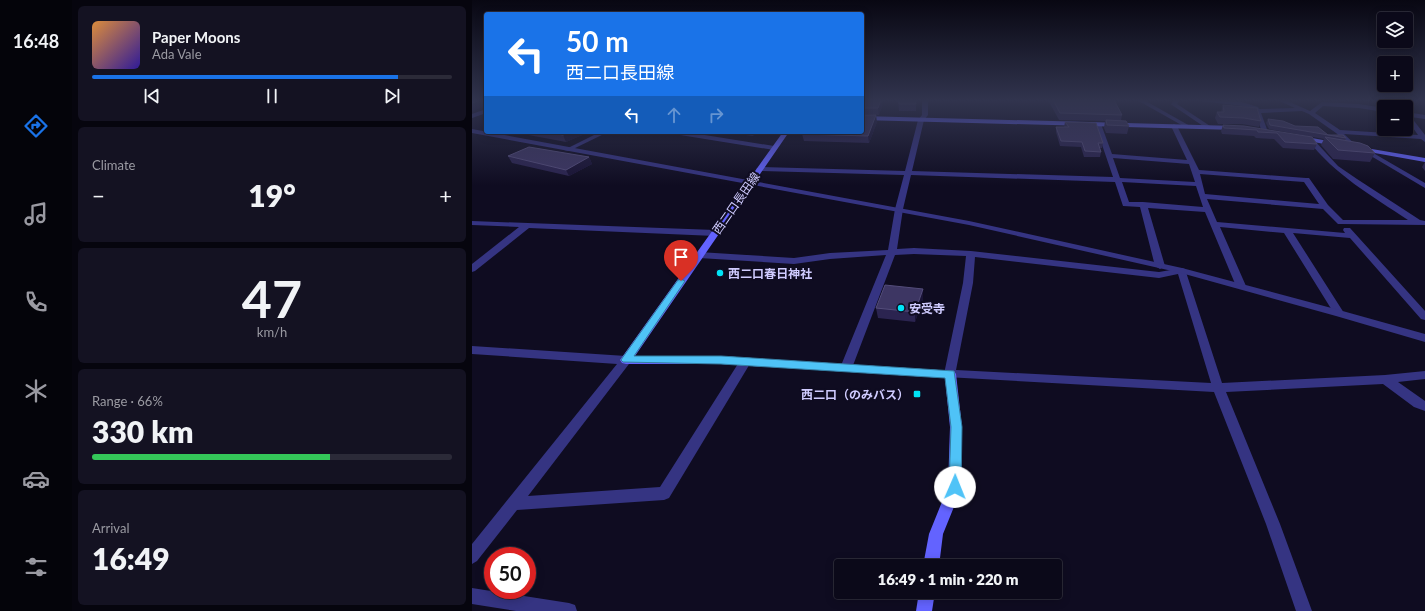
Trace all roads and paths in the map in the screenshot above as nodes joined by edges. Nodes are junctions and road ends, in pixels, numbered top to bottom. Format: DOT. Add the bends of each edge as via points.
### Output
graph roads {
  1 [pos="919,129"];
  2 [pos="1100,129"];
  3 [pos="1175,129"];
  4 [pos="1265,129"];
  5 [pos="1333,129"];
  6 [pos="1417,129"];
  7 [pos="1255,130"];
  8 [pos="472,131"];
  9 [pos="1267,132"];
  10 [pos="1338,132"];
  11 [pos="484,133"];
  12 [pos="487,134"];
  13 [pos="601,134"];
  14 [pos="686,134"];
  15 [pos="784,134"];
  16 [pos="1296,137"];
  17 [pos="1424,138"];
  18 [pos="1311,140"];
  19 [pos="774,148"];
  20 [pos="1356,148"];
  21 [pos="567,150"];
  22 [pos="1109,156"];
  23 [pos="1425,160"];
  24 [pos="1191,162"];
  25 [pos="760,169"];
  26 [pos="1196,172"];
  27 [pos="909,173"];
  28 [pos="1118,179"];
  29 [pos="749,183"];
  30 [pos="1200,184"];
  31 [pos="1425,186"];
  32 [pos="1202,196"];
  33 [pos="1142,204"];
  34 [pos="1325,207"];
  35 [pos="899,209"];
  36 [pos="1208,210"];
  37 [pos="1341,222"];
  38 [pos="472,223"];
  39 [pos="1422,223"];
  40 [pos="1213,224"];
  41 [pos="527,225"];
  42 [pos="1286,230"];
  43 [pos="715,233"];
  44 [pos="1351,236"];
  45 [pos="892,252"];
  46 [pos="971,254"];
  47 [pos="699,255"];
  48 [pos="1160,266"];
  49 [pos="472,269"];
  50 [pos="1182,271"];
  51 [pos="1241,286"];
  52 [pos="1339,313"];
  53 [pos="1425,317"];
  54 [pos="1425,338"];
  55 [pos="472,350"];
  56 [pos="626,360"];
  57 [pos="745,362"];
  58 [pos="846,368"];
  59 [pos="950,374"];
  60 [pos="1425,374"];
  61 [pos="1385,379"];
  62 [pos="1218,388"];
  63 [pos="1425,406"];
  64 [pos="513,504"];
  65 [pos="472,556"];
  66 [pos="932,559"];
  67 [pos="472,596"];
  68 [pos="926,599"];
  69 [pos="569,611"];
  70 [pos="924,611"];
  71 [pos="1304,611"];
  1 -- 27 [label="street"];
  2 -- 22 [label="street"];
  3 -- 24 [label="street"];
  4 -- 9 [label="street"];
  5 -- 10 [label="street"];
  6 -- 17 [label="street"];
  7 -- 9 [label="main road"];
  8 -- 11 [label="street"];
  10 -- 17 [label="street"];
  10 -- 20 [label="street"];
  12 -- 21 [label="street"];
  13 -- 21 [label="street"];
  14 -- 19 [label="street"];
  15 -- 19 [label="main road, 西二口長田線"];
  16 -- 18 [label="main road"];
  18 -- 20 [label="main road"];
  18 -- 39 [label="street" via="1336,167 1354,181"];
  19 -- 25 [label="main road, 西二口長田線"];
  20 -- 23 [label="main road"];
  20 -- 31 [label="street" via="1373,154"];
  21 -- 29 [label="street"];
  22 -- 24 [label="street"];
  22 -- 28 [label="street"];
  24 -- 26 [label="street"];
  25 -- 27 [label="street"];
  25 -- 29 [label="main road, 西二口長田線"];
  26 -- 30 [label="street"];
  26 -- 34 [label="street" via="1306,180"];
  27 -- 28 [label="street"];
  27 -- 35 [label="street"];
  28 -- 30 [label="street"];
  28 -- 33 [label="street" via="1126,204"];
  29 -- 35 [label="street"];
  29 -- 43 [label="main road, 西二口長田線"];
  30 -- 32 [label="street"];
  32 -- 34 [label="street"];
  32 -- 36 [label="street"];
  33 -- 36 [label="street"];
  33 -- 48 [label="street"];
  34 -- 37 [label="street"];
  35 -- 45 [label="street"];
  35 -- 48 [label="street"];
  36 -- 40 [label="street"];
  37 -- 39 [label="street"];
  37 -- 44 [label="street"];
  38 -- 41 [label="street"];
  40 -- 42 [label="street"];
  40 -- 51 [label="street"];
  41 -- 43 [label="street"];
  41 -- 49 [label="street"];
  42 -- 44 [label="street"];
  42 -- 52 [label="street"];
  43 -- 47 [label="main road, 西二口長田線"];
  44 -- 53 [label="street"];
  45 -- 46 [label="street" via="914,250"];
  45 -- 47 [label="street" via="794,261"];
  45 -- 58 [label="street"];
  46 -- 50 [label="street" via="1160,275"];
  46 -- 59 [label="street" via="968,283"];
  47 -- 56 [label="main road, 西二口長田線"];
  48 -- 50 [label="street"];
  50 -- 51 [label="street"];
  50 -- 62 [label="street"];
  51 -- 52 [label="street"];
  52 -- 54 [label="street"];
  55 -- 56 [label="street"];
  56 -- 57 [label="main road"];
  56 -- 64 [label="street"];
  57 -- 58 [label="main road"];
  57 -- 64 [label="street" via="664,493"];
  58 -- 59 [label="main road"];
  59 -- 62 [label="street"];
  59 -- 66 [label="main road" via="956,427 955,487 936,534"];
  60 -- 61 [label="street"];
  61 -- 62 [label="street"];
  61 -- 63 [label="street" via="1418,404"];
  62 -- 71 [label="street" via="1274,524"];
  64 -- 65 [label="street"];
  67 -- 69 [label="street"];
  68 -- 70 [label="main road"];
}
